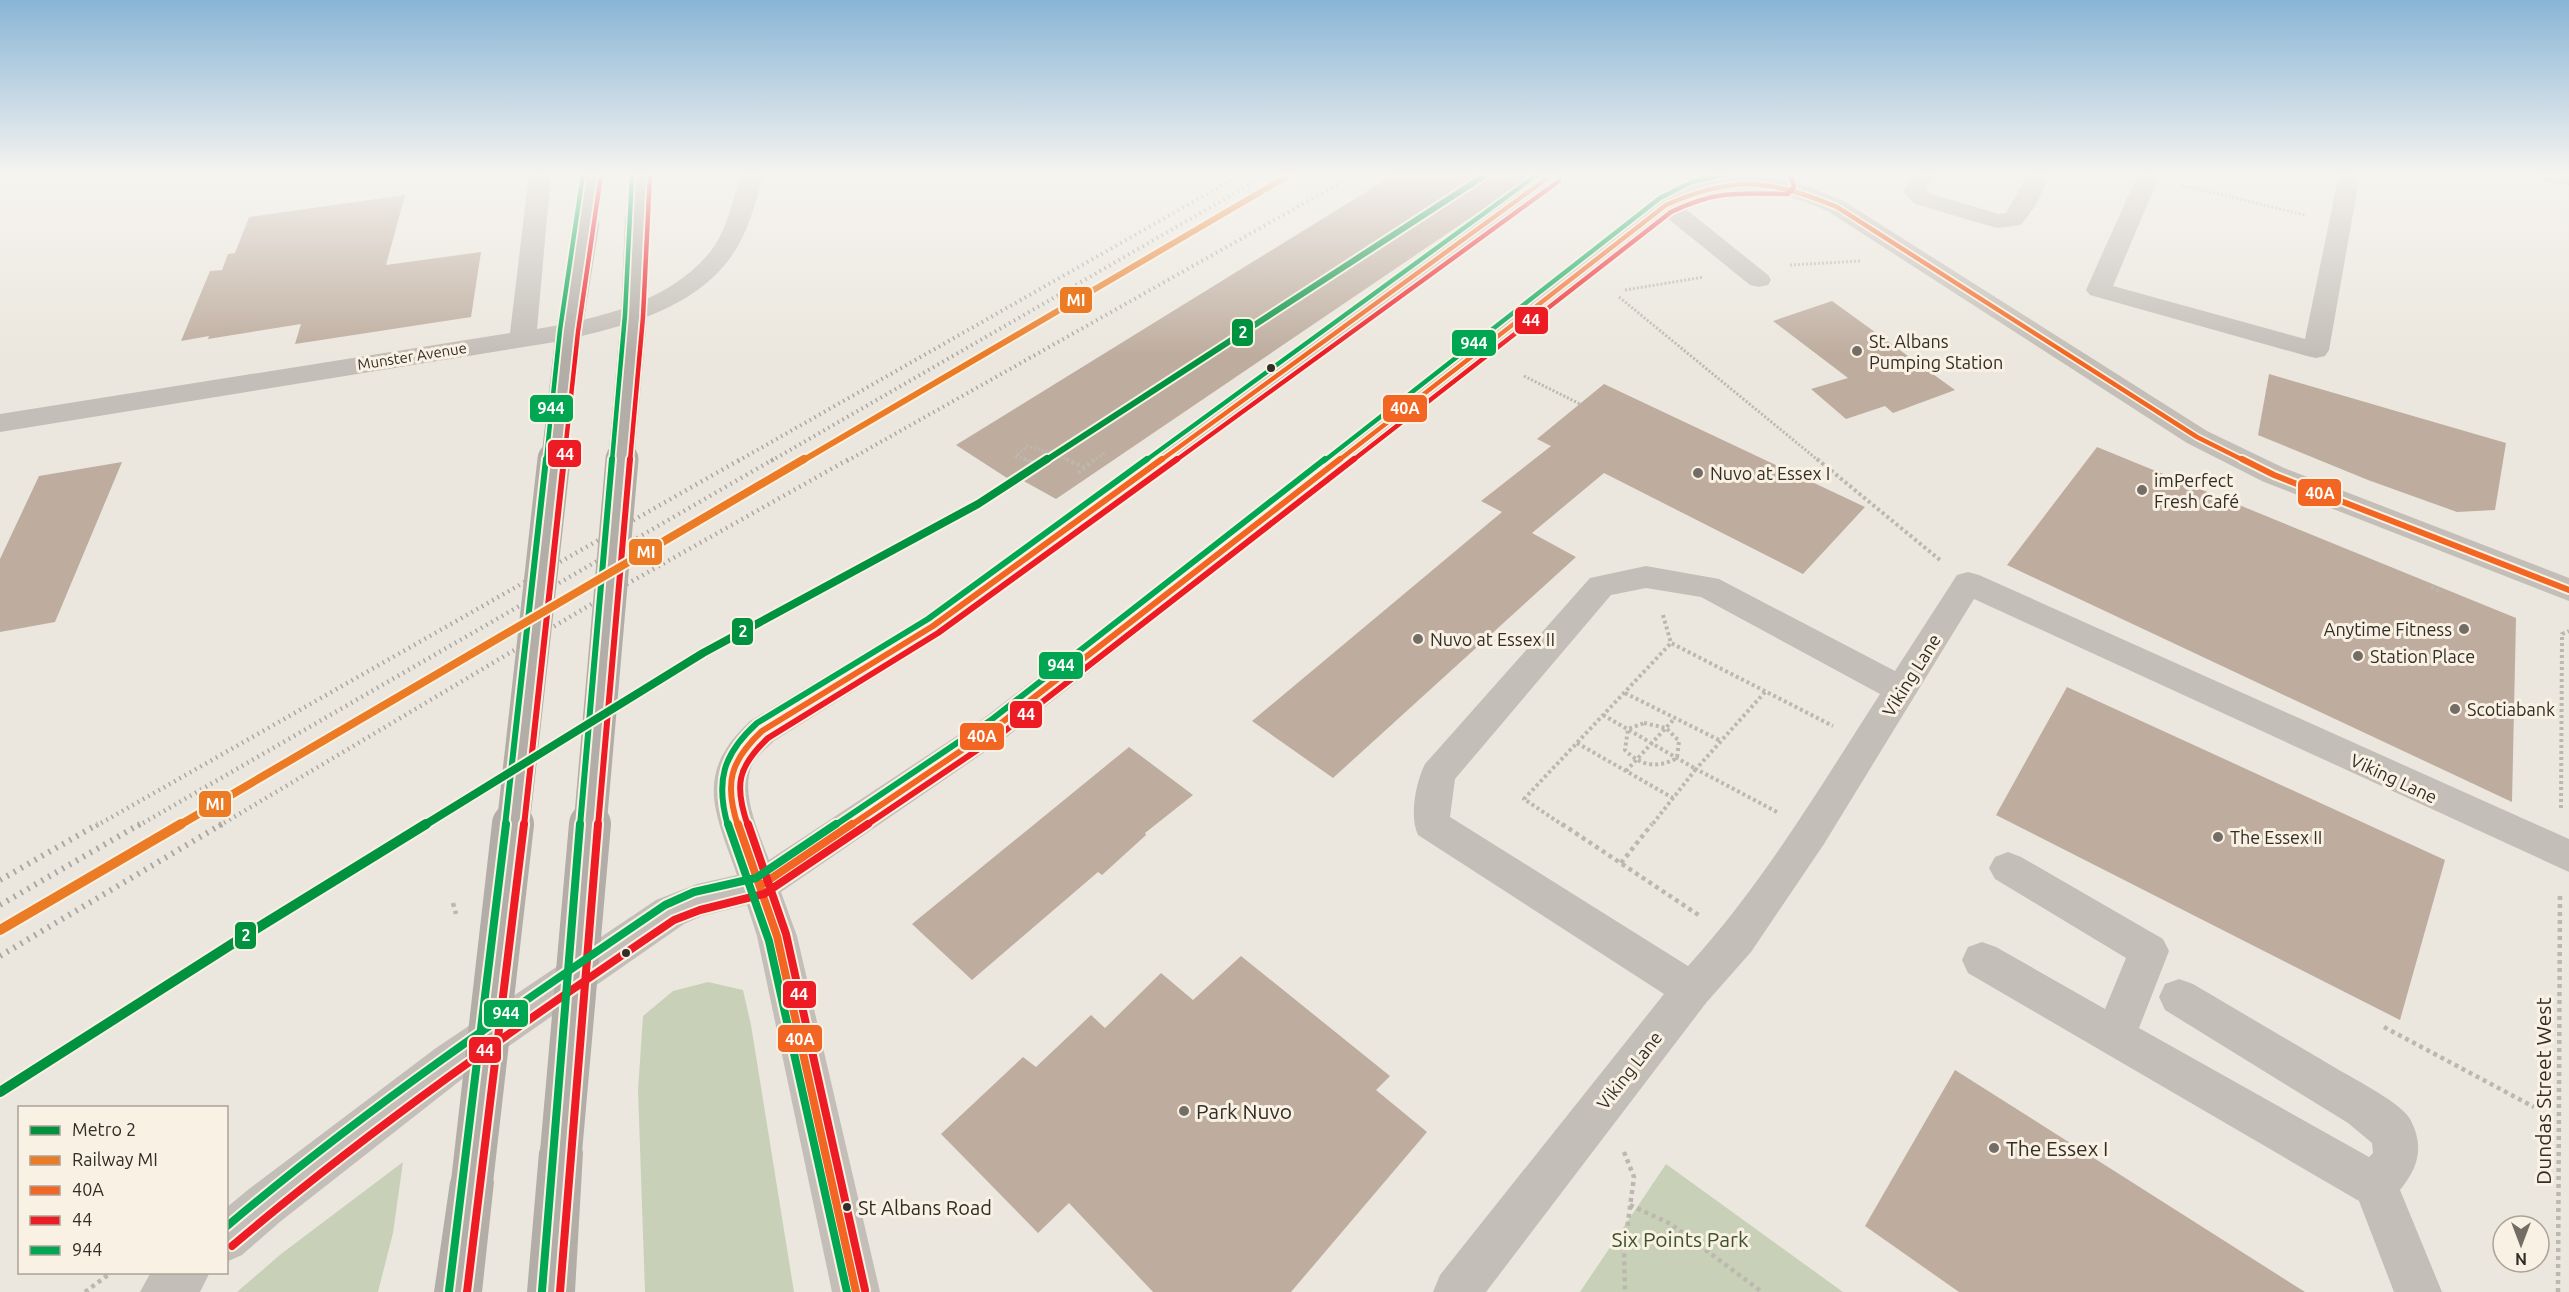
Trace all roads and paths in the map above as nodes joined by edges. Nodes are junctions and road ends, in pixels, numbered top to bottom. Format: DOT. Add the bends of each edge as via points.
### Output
graph roads {
  1 [pos="534,234"];
  2 [pos="585,234"];
  3 [pos="637,234"];
  4 [pos="731,234"];
  5 [pos="1471,234"];
  6 [pos="1628,234"];
  7 [pos="1702,234"];
  8 [pos="1880,234"];
  9 [pos="2123,234"];
  10 [pos="2339,234"];
  11 [pos="1738,285"];
  12 [pos="1619,297"];
  13 [pos="523,338"];
  14 [pos="1524,376"];
  15 [pos="1580,404"];
  16 [pos="0,423"];
  17 [pos="1055,454"];
  18 [pos="1041,465"];
  19 [pos="1083,467"];
  20 [pos="1028,477"];
  21 [pos="1968,584"];
  22 [pos="2431,587"];
  23 [pos="2569,590"];
  24 [pos="2442,592"];
  25 [pos="1661,604"];
  26 [pos="2569,631"];
  27 [pos="1671,643"];
  28 [pos="1901,690"];
  29 [pos="1765,692"];
  30 [pos="1625,693"];
  31 [pos="1603,715"];
  32 [pos="1675,718"];
  33 [pos="1666,728"];
  34 [pos="1628,729"];
  35 [pos="1871,739"];
  36 [pos="1721,741"];
  37 [pos="1577,743"];
  38 [pos="1652,743"];
  39 [pos="1677,758"];
  40 [pos="1636,761"];
  41 [pos="1696,769"];
  42 [pos="1626,771"];
  43 [pos="1672,798"];
  44 [pos="2561,814"];
  45 [pos="1811,833"];
  46 [pos="1621,863"];
  47 [pos="2008,868"];
  48 [pos="2565,873"];
  49 [pos="760,886"];
  50 [pos="1737,940"];
  51 [pos="1982,960"];
  52 [pos="1692,990"];
  53 [pos="2179,997"];
  54 [pos="2384,1027"];
  55 [pos="2115,1036"];
  56 [pos="1605,1100"];
  57 [pos="2534,1107"];
  58 [pos="2375,1185"];
  59 [pos="1630,1205"];
  60 [pos="228,1237"];
  61 [pos="109,1274"];
  62 [pos="185,1274"];
  63 [pos="2420,1291"];
  64 [pos="85,1292"];
  65 [pos="164,1292"];
  66 [pos="458,1292"];
  67 [pos="551,1292"];
  68 [pos="856,1292"];
  69 [pos="1457,1292"];
  70 [pos="1625,1292"];
  71 [pos="1762,1292"];
  72 [pos="2558,1292"];
  1 -- 13 [label="street"];
  2 -- 66 [label="main road, bridge" via="569,331"];
  3 -- 67 [label="main road, bridge" via="634,316"];
  4 -- 13 [label="street, Munster Avenue" via="708,268 652,304 575,330"];
  5 -- 49 [label="street" via="933,626 762,731 744,748 734,765 731,785 734,813"];
  6 -- 49 [label="street" via="996,727"];
  7 -- 11 [label="street" via="1759,280"];
  8 -- 23 [label="street" via="2198,437 2274,475"];
  9 -- 10 [label="street" via="2099,290 2316,350"];
  12 -- 21 [label="path"];
  13 -- 16 [label="street, Munster Avenue"];
  14 -- 15 [label="path"];
  17 -- 18 [label="path"];
  17 -- 18 [label="path" via="1027,446 1016,456"];
  17 -- 19 [label="path"];
  18 -- 20 [label="path"];
  21 -- 28 [label="street, Viking Lane"];
  21 -- 48 [label="street, Viking Lane"];
  22 -- 24 [label="path"];
  25 -- 27 [label="path"];
  26 -- 44 [label="path" via="2562,634"];
  27 -- 29 [label="path"];
  27 -- 30 [label="path"];
  28 -- 35 [label="street, Viking Lane"];
  28 -- 52 [label="street" via="1708,587 1646,578 1601,586 1438,774 1431,824"];
  29 -- 35 [label="path" via="1824,723"];
  29 -- 36 [label="path"];
  30 -- 31 [label="path"];
  30 -- 32 [label="path"];
  31 -- 34 [label="path"];
  31 -- 37 [label="path"];
  32 -- 33 [label="path"];
  32 -- 36 [label="path"];
  33 -- 34 [label="path" via="1644,723"];
  33 -- 38 [label="path"];
  33 -- 39 [label="path" via="1679,741"];
  34 -- 38 [label="path"];
  34 -- 40 [label="path" via="1625,750"];
  35 -- 45 [label="street, Viking Lane"];
  36 -- 41 [label="path"];
  37 -- 42 [label="path"];
  37 -- 46 [label="path" via="1524,799"];
  38 -- 39 [label="path"];
  38 -- 40 [label="path"];
  39 -- 40 [label="path" via="1664,765"];
  39 -- 41 [label="path"];
  40 -- 42 [label="path"];
  41 -- 43 [label="path"];
  41 -- 45 [label="path"];
  42 -- 43 [label="path"];
  43 -- 46 [label="path"];
  45 -- 50 [label="street, Viking Lane"];
  46 -- 50 [label="path"];
  47 -- 55 [label="street" via="2149,951"];
  48 -- 72 [label="path, Dundas Street West"];
  49 -- 60 [label="street" via="697,901 670,912 451,1062"];
  49 -- 68 [label="street" via="777,936"];
  50 -- 52 [label="street, Viking Lane"];
  51 -- 55 [label="street"];
  52 -- 56 [label="street, Viking Lane"];
  53 -- 58 [label="street" via="2363,1108 2393,1132 2396,1160"];
  54 -- 57 [label="path"];
  55 -- 58 [label="street"];
  56 -- 59 [label="path" via="1634,1177"];
  56 -- 69 [label="street, Viking Lane"];
  58 -- 63 [label="street"];
  59 -- 70 [label="path" via="1624,1252"];
  59 -- 71 [label="path" via="1671,1224"];
  61 -- 64 [label="path"];
  62 -- 65 [label="street"];
}
